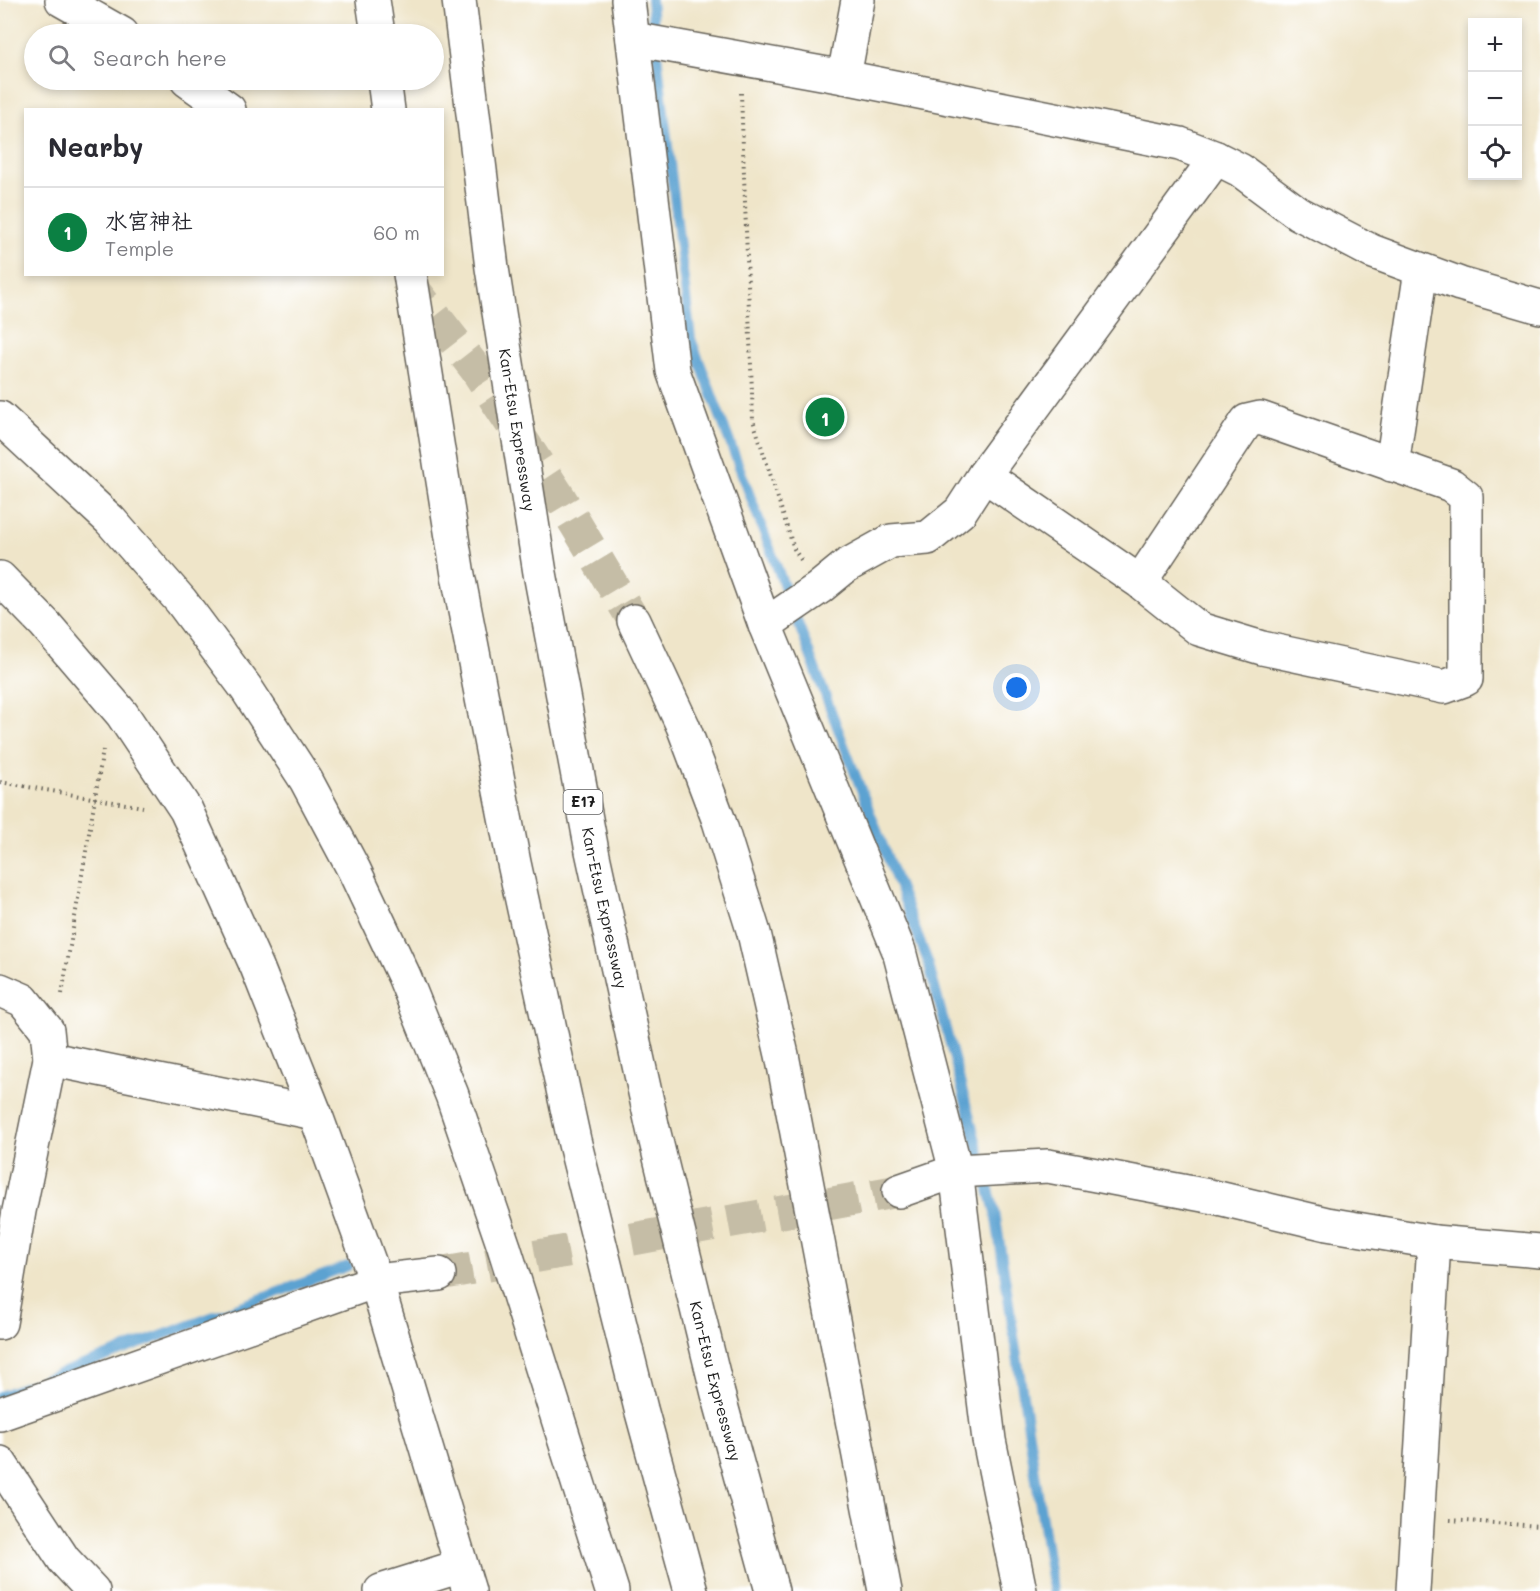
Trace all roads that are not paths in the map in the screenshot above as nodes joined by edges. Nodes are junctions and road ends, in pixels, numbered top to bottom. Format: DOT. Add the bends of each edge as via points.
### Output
graph roads {
  1 [pos="62,0"];
  2 [pos="373,0"];
  3 [pos="459,0"];
  4 [pos="628,0"];
  5 [pos="858,0"];
  6 [pos="104,24"];
  7 [pos="377,24"];
  8 [pos="633,39"];
  9 [pos="844,77"];
  10 [pos="201,90"];
  11 [pos="385,90"];
  12 [pos="226,108"];
  13 [pos="388,108"];
  14 [pos="1216,158"];
  15 [pos="1421,270"];
  16 [pos="410,276"];
  17 [pos="1540,307"];
  18 [pos="0,418"];
  19 [pos="1392,465"];
  20 [pos="984,475"];
  21 [pos="0,578"];
  22 [pos="1140,582"];
  23 [pos="793,605"];
  24 [pos="634,621"];
  25 [pos="0,990"];
  26 [pos="50,1059"];
  27 [pos="315,1113"];
  28 [pos="962,1171"];
  29 [pos="899,1191"];
  30 [pos="9,1209"];
  31 [pos="1434,1242"];
  32 [pos="1540,1251"];
  33 [pos="439,1274"];
  34 [pos="376,1281"];
  35 [pos="0,1323"];
  36 [pos="0,1414"];
  37 [pos="0,1463"];
  38 [pos="465,1579"];
  39 [pos="93,1591"];
  40 [pos="381,1591"];
  41 [pos="612,1591"];
  42 [pos="691,1591"];
  43 [pos="772,1591"];
  44 [pos="885,1591"];
  45 [pos="1020,1591"];
  46 [pos="1413,1591"];
  1 -- 6 [label="main road"];
  2 -- 7 [label="main road"];
  3 -- 43 [label="main road, Kan-Etsu Expressway / E17" via="492,268 540,573 592,851 653,1129 718,1394"];
  4 -- 8 [label="main road"];
  5 -- 9 [label="main road"];
  8 -- 9 [label="main road"];
  8 -- 23 [label="main road" via="674,371"];
  9 -- 14 [label="main road" via="1180,144"];
  10 -- 12 [label="main road"];
  11 -- 13 [label="main road"];
  14 -- 15 [label="main road" via="1240,170 1298,213 1371,251"];
  14 -- 20 [label="main road"];
  15 -- 17 [label="main road"];
  15 -- 19 [label="main road"];
  16 -- 42 [label="main road" via="459,576 514,863 574,1140"];
  18 -- 41 [label="main road" via="110,520 181,601 246,688 300,770 354,870 404,976 452,1095"];
  19 -- 22 [label="main road" via="1260,418 1247,421"];
  19 -- 22 [label="main road" via="1451,485 1466,497 1466,679 1444,687 1262,648 1199,629"];
  20 -- 22 [label="main road"];
  20 -- 23 [label="main road" via="960,512 928,538 891,541 846,566"];
  21 -- 27 [label="main road" via="122,714 186,810"];
  23 -- 28 [label="main road"];
  24 -- 44 [label="main road" via="683,726 719,821 754,933 782,1055"];
  25 -- 26 [label="main road" via="23,1000 47,1030"];
  26 -- 27 [label="main road"];
  26 -- 30 [label="main road"];
  27 -- 34 [label="main road"];
  28 -- 29 [label="main road"];
  28 -- 31 [label="main road" via="1048,1166 1214,1197 1327,1224"];
  28 -- 45 [label="main road" via="989,1440"];
  30 -- 35 [label="main road"];
  31 -- 32 [label="main road"];
  31 -- 46 [label="main road"];
  33 -- 34 [label="main road"];
  34 -- 36 [label="main road"];
  34 -- 38 [label="main road"];
  37 -- 39 [label="main road" via="64,1560"];
  38 -- 40 [label="main road"];
}
